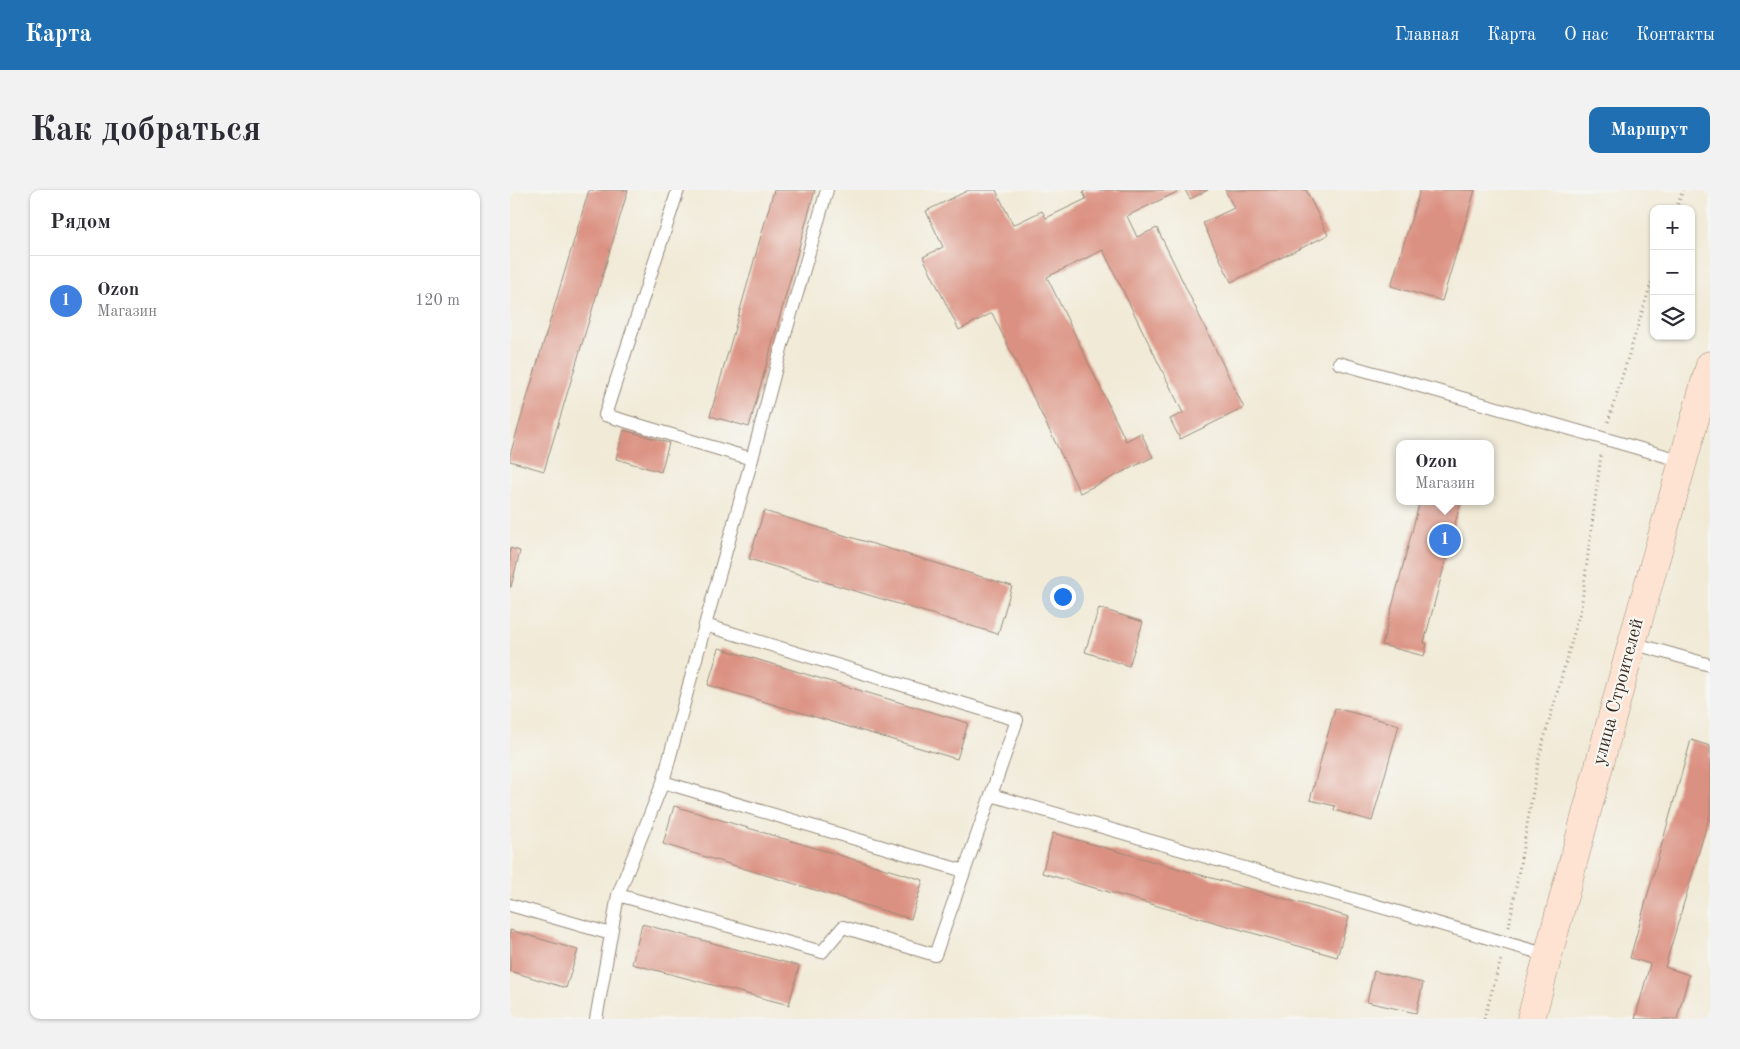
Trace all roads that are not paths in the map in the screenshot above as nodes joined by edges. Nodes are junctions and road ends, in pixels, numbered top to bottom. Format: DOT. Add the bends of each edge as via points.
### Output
graph roads {
  1 [pos="678,190"];
  2 [pos="826,190"];
  3 [pos="1339,363"];
  4 [pos="1710,365"];
  5 [pos="752,459"];
  6 [pos="1683,461"];
  7 [pos="705,625"];
  8 [pos="1632,643"];
  9 [pos="1710,665"];
  10 [pos="663,782"];
  11 [pos="991,795"];
  12 [pos="964,871"];
  13 [pos="618,895"];
  14 [pos="510,905"];
  15 [pos="611,934"];
  16 [pos="1548,955"];
  17 [pos="596,1019"];
  18 [pos="1531,1019"];
  1 -- 5 [label="lane" via="605,415"];
  2 -- 5 [label="lane"];
  3 -- 6 [label="lane"];
  4 -- 6 [label="main road, улица Строителей"];
  5 -- 7 [label="lane"];
  6 -- 8 [label="main road, улица Строителей"];
  7 -- 10 [label="lane"];
  7 -- 11 [label="lane" via="1017,720"];
  8 -- 9 [label="lane"];
  8 -- 16 [label="main road, улица Строителей"];
  10 -- 12 [label="lane"];
  10 -- 13 [label="lane"];
  11 -- 12 [label="lane"];
  11 -- 16 [label="lane"];
  12 -- 13 [label="lane" via="936,955 843,928 822,952"];
  13 -- 15 [label="lane"];
  14 -- 15 [label="lane"];
  15 -- 17 [label="lane"];
  16 -- 18 [label="main road, улица Строителей"];
}
